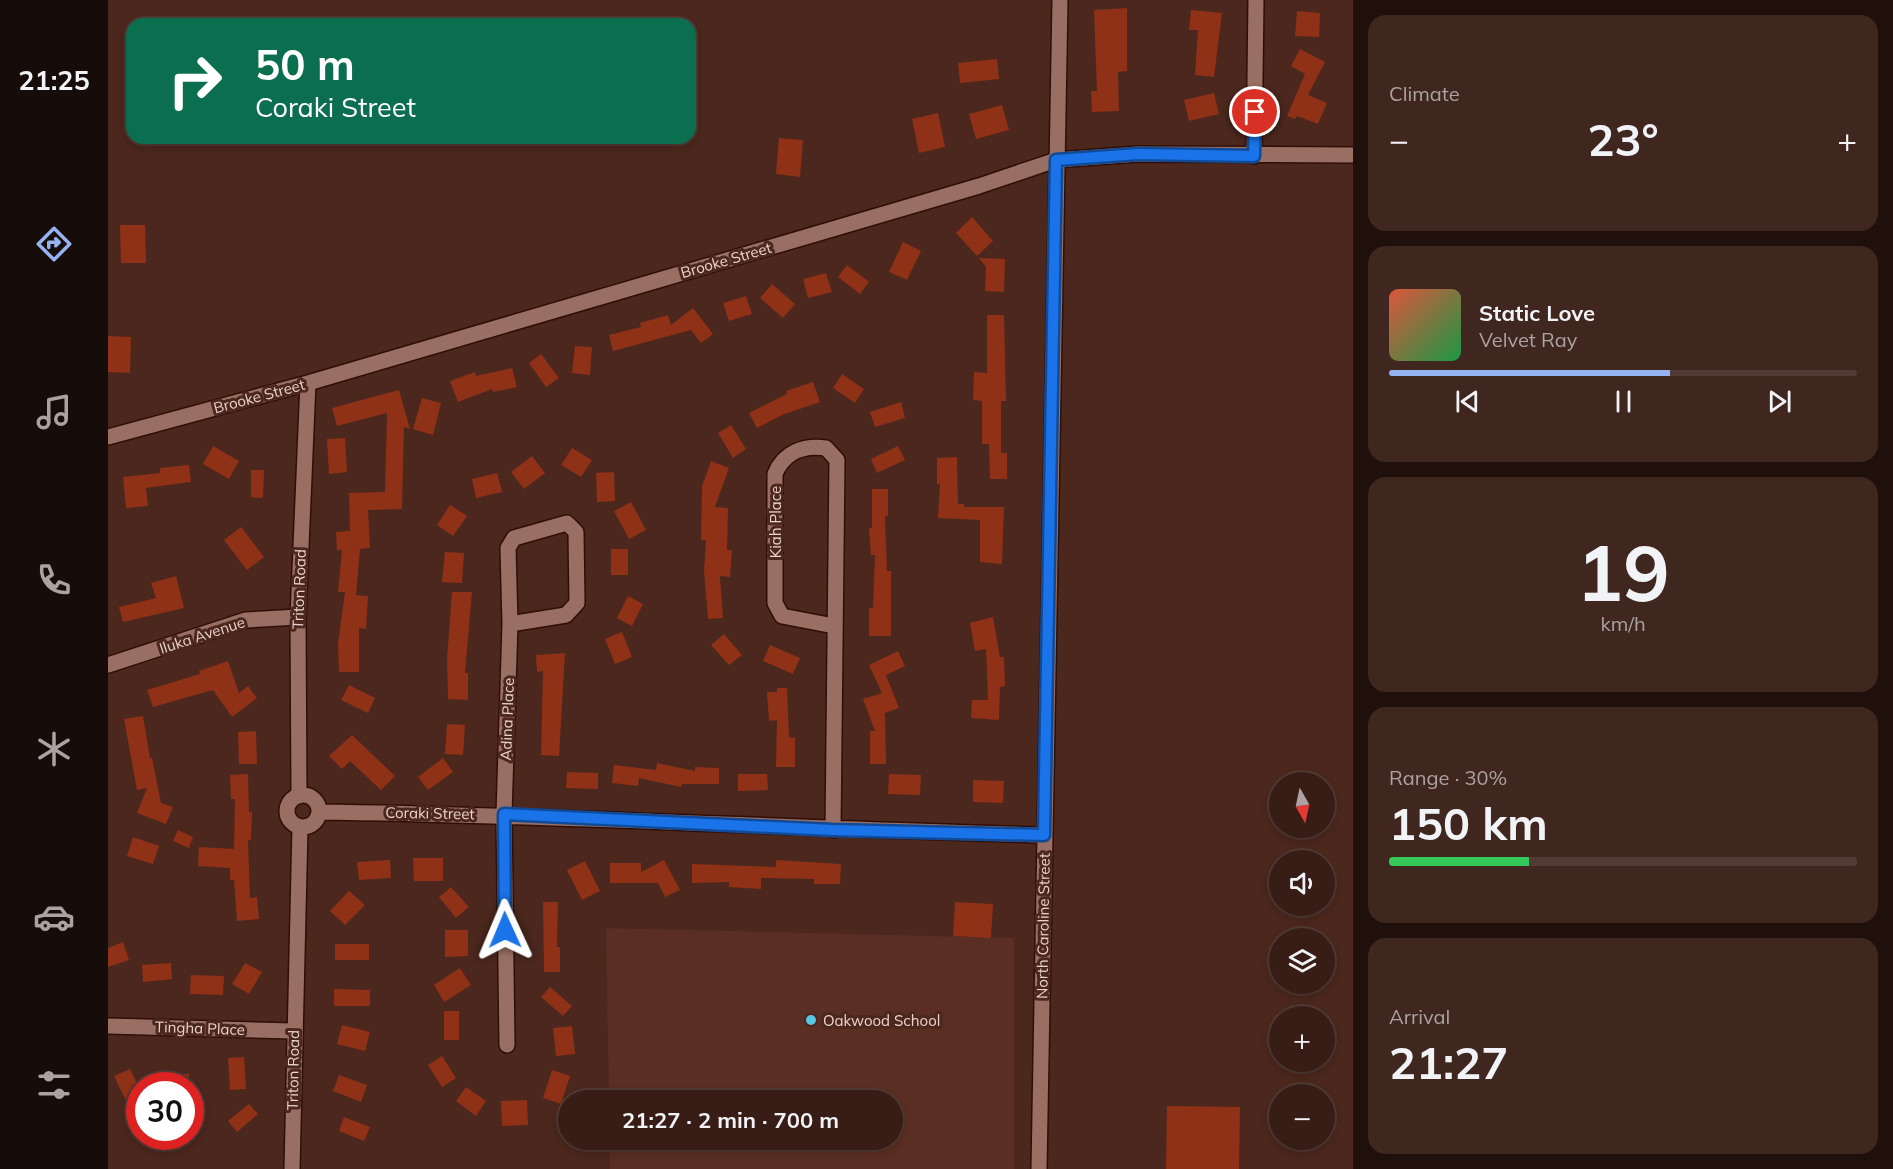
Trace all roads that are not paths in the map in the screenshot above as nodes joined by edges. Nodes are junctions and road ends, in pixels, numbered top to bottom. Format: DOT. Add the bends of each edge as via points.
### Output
graph roads {
  1 [pos="1060,0"];
  2 [pos="1256,0"];
  3 [pos="1353,155"];
  4 [pos="1254,156"];
  5 [pos="1056,160"];
  6 [pos="308,383"];
  7 [pos="108,437"];
  8 [pos="298,617"];
  9 [pos="510,624"];
  10 [pos="834,626"];
  11 [pos="108,665"];
  12 [pos="299,796"];
  13 [pos="319,812"];
  14 [pos="504,814"];
  15 [pos="300,827"];
  16 [pos="833,830"];
  17 [pos="1044,835"];
  18 [pos="108,1026"];
  19 [pos="293,1031"];
  20 [pos="507,1045"];
  21 [pos="292,1169"];
  22 [pos="1039,1169"];
  1 -- 5 [label="street, North Caroline Street"];
  2 -- 4 [label="street"];
  3 -- 4 [label="street, Brooke Street"];
  4 -- 5 [label="street, Brooke Street" via="1138,154"];
  5 -- 6 [label="street, Brooke Street"];
  5 -- 17 [label="street, North Caroline Street"];
  6 -- 7 [label="street, Brooke Street"];
  6 -- 8 [label="street, Triton Road"];
  8 -- 11 [label="street, Iluka Avenue" via="246,620"];
  8 -- 12 [label="street, Triton Road"];
  9 -- 9 [label="street, Adina Place" via="508,548 514,538 567,523 576,532 577,603 566,615"];
  9 -- 14 [label="street, Adina Place"];
  10 -- 10 [label="street, Kiah Place" via="837,460 826,448 811,446 780,462 775,474 775,603 782,616"];
  10 -- 16 [label="street, Kiah Place"];
  12 -- 13 [label="street" via="314,800"];
  12 -- 15 [label="street" via="291,801 288,811 291,821"];
  13 -- 14 [label="street, Coraki Street"];
  13 -- 15 [label="street" via="315,822"];
  14 -- 16 [label="street, Coraki Street"];
  14 -- 20 [label="street, Adina Place"];
  15 -- 19 [label="street, Triton Road"];
  16 -- 17 [label="street, Coraki Street"];
  17 -- 22 [label="street, North Caroline Street"];
  18 -- 19 [label="street, Tingha Place"];
  19 -- 21 [label="street, Triton Road"];
}
